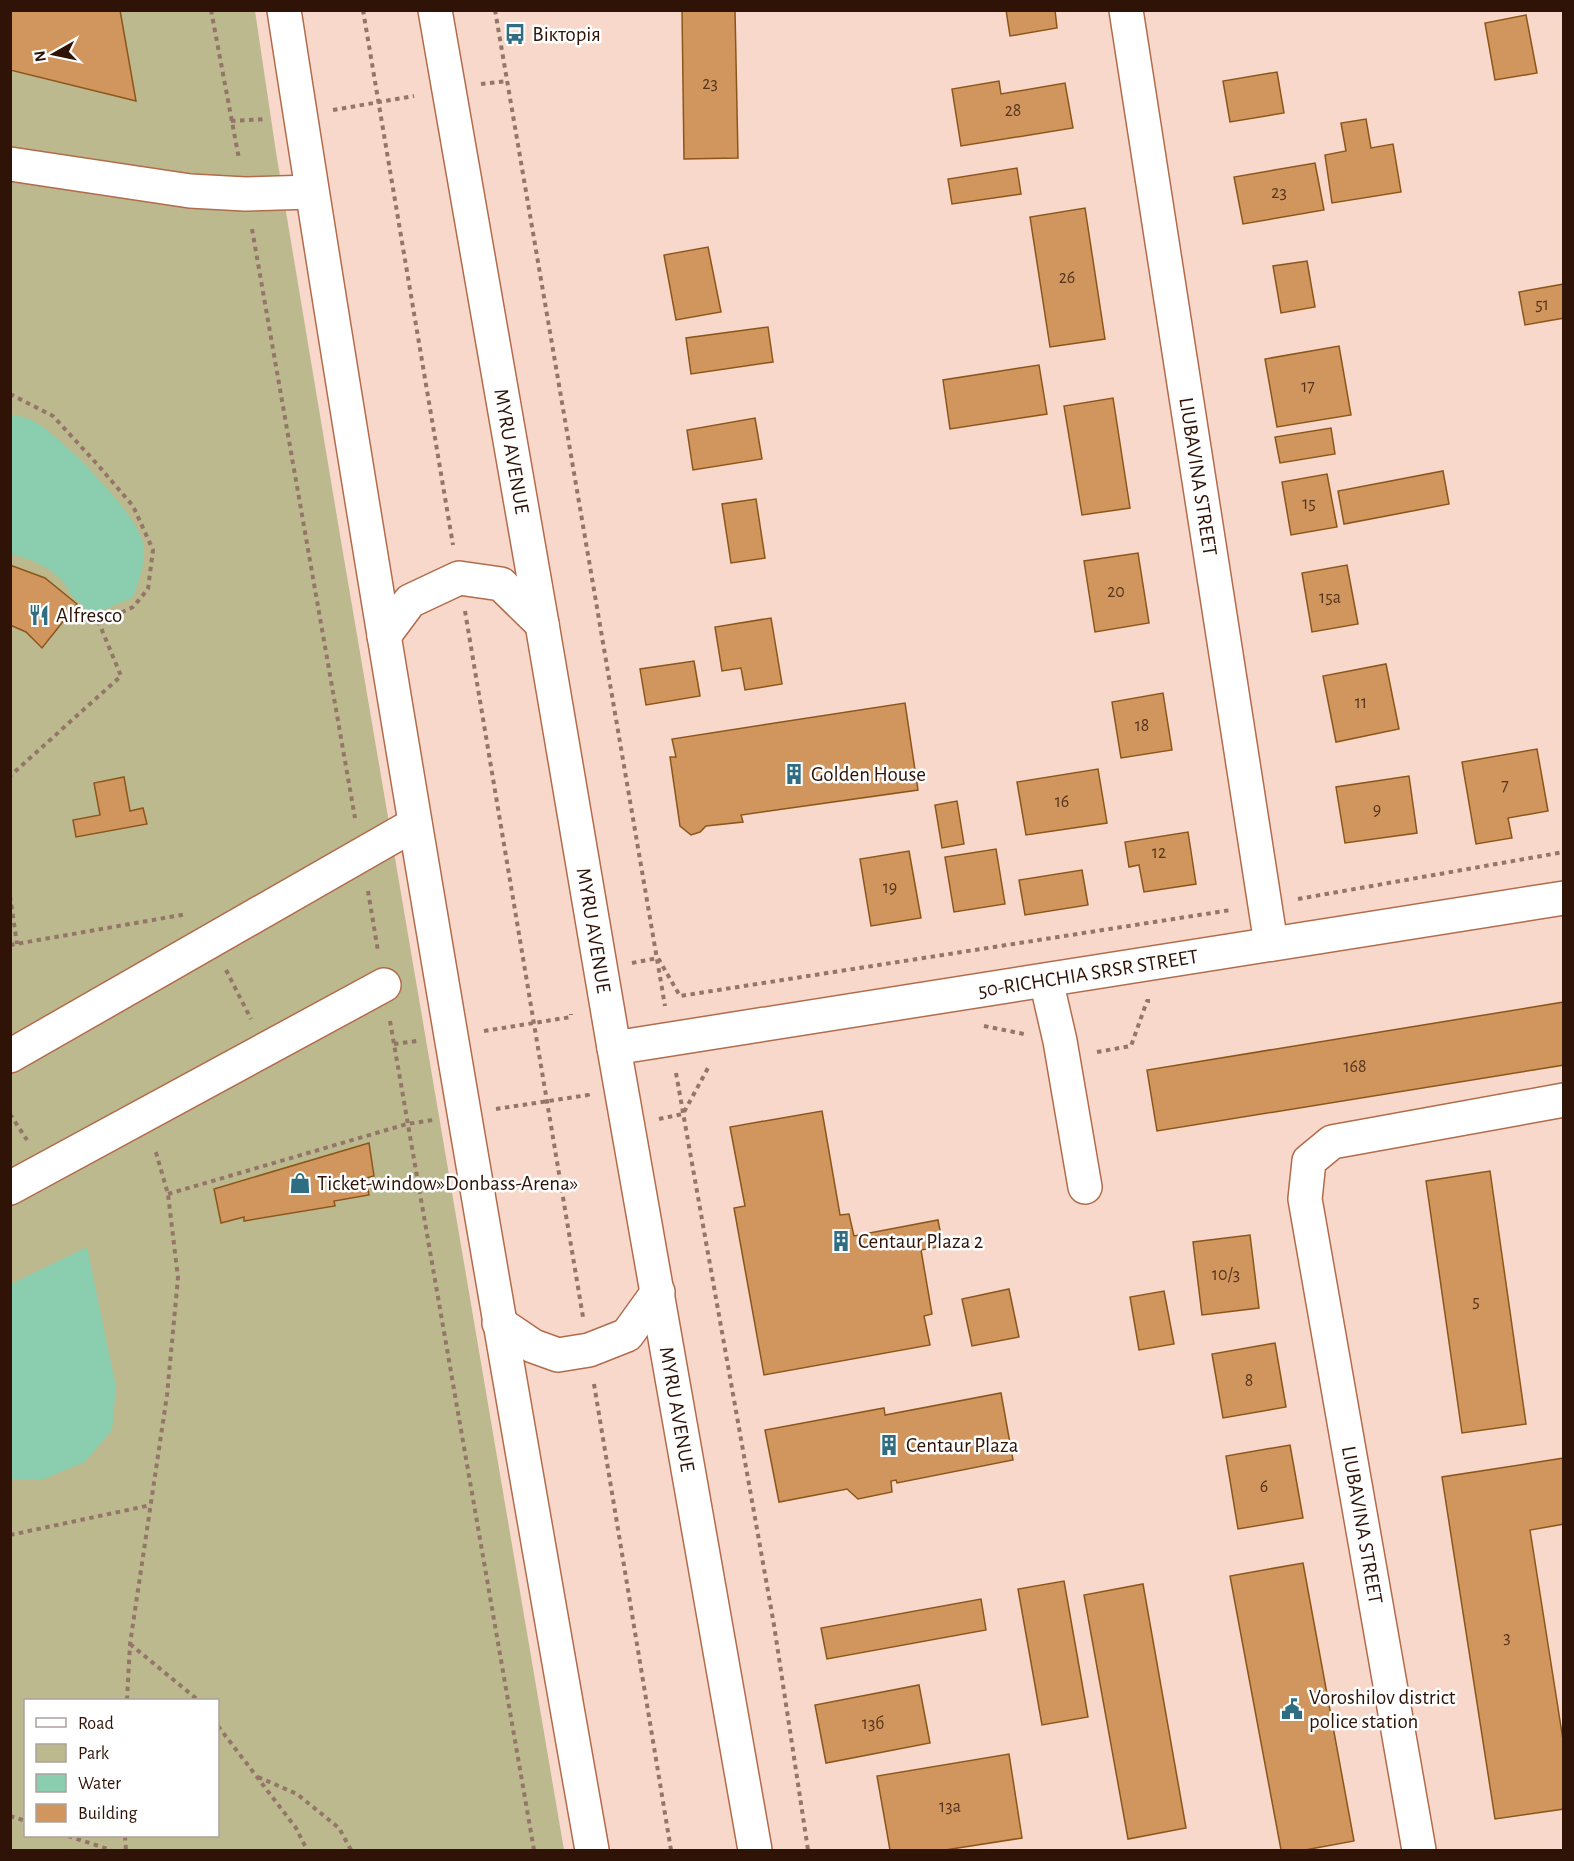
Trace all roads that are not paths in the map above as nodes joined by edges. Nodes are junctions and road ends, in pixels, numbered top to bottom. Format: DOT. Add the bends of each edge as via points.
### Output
graph roads {
  1 [pos="284,10"];
  2 [pos="435,10"];
  3 [pos="1126,10"];
  4 [pos="10,164"];
  5 [pos="311,192"];
  6 [pos="542,624"];
  7 [pos="384,636"];
  8 [pos="415,824"];
  9 [pos="1563,898"];
  10 [pos="1271,944"];
  11 [pos="1046,980"];
  12 [pos="384,985"];
  13 [pos="614,1048"];
  14 [pos="10,1056"];
  15 [pos="1563,1100"];
  16 [pos="1085,1187"];
  17 [pos="10,1188"];
  18 [pos="657,1292"];
  19 [pos="499,1323"];
  20 [pos="592,1851"];
  21 [pos="755,1851"];
  22 [pos="1419,1851"];
  1 -- 5 [label="main road"];
  2 -- 6 [label="main road, MYRU AVENUE"];
  3 -- 10 [label="main road, LIUBAVINA STREET"];
  4 -- 5 [label="main road" via="190,191"];
  5 -- 7 [label="main road"];
  6 -- 7 [label="main road" via="501,584 459,578 410,601"];
  6 -- 13 [label="main road, MYRU AVENUE"];
  7 -- 8 [label="main road"];
  8 -- 14 [label="main road"];
  8 -- 19 [label="main road"];
  9 -- 10 [label="main road, 50-RICHCHIA SRSR STREET"];
  10 -- 11 [label="main road, 50-RICHCHIA SRSR STREET"];
  11 -- 13 [label="main road, 50-RICHCHIA SRSR STREET"];
  11 -- 16 [label="main road"];
  12 -- 17 [label="main road"];
  13 -- 18 [label="main road, MYRU AVENUE"];
  15 -- 22 [label="main road, LIUBAVINA STREET" via="1332,1142 1310,1161 1305,1199"];
  18 -- 19 [label="main road" via="627,1335 589,1350 558,1355 533,1346"];
  18 -- 21 [label="main road, MYRU AVENUE"];
  19 -- 20 [label="main road"];
}
